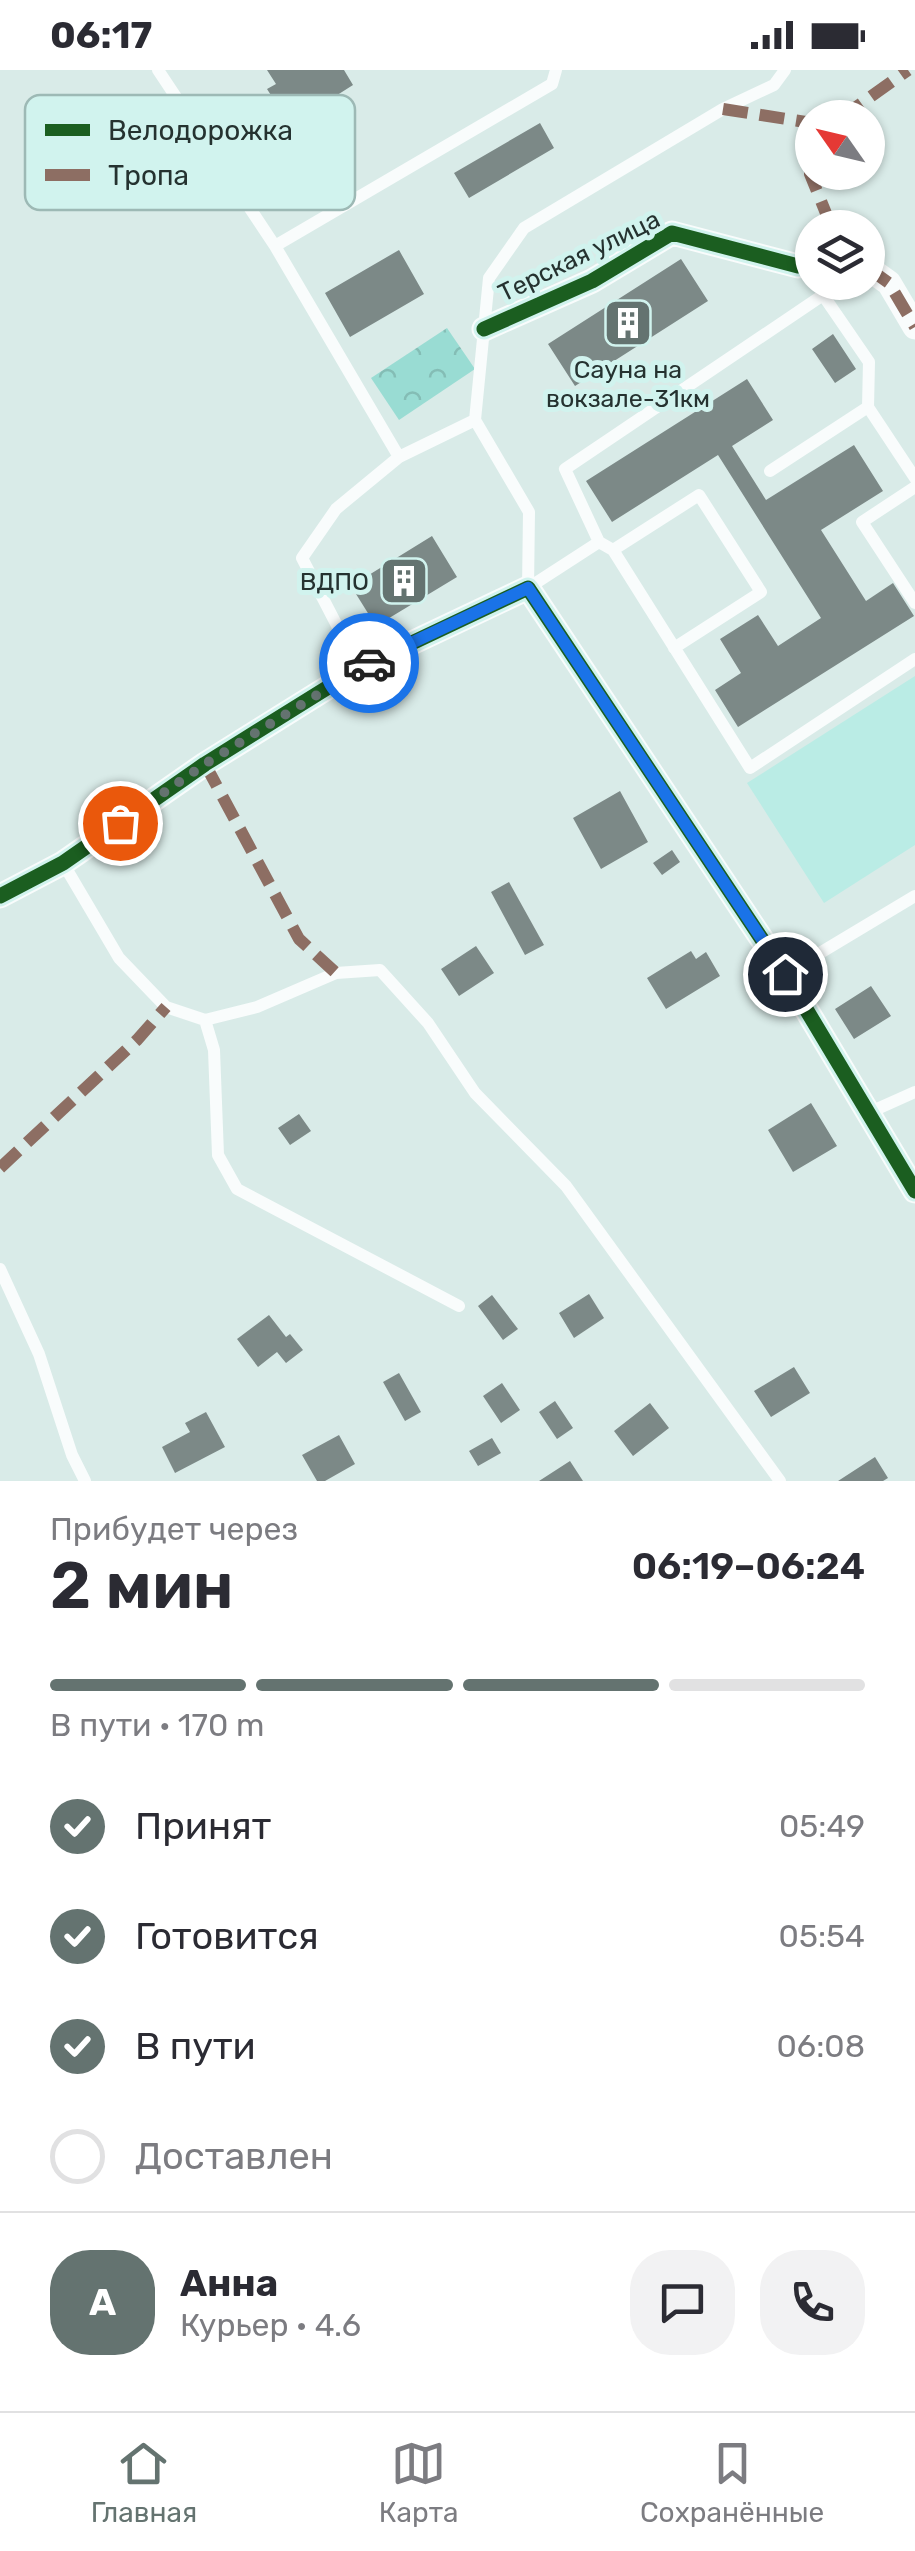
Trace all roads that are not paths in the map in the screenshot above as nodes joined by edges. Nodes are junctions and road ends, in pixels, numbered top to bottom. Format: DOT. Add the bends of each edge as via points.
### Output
graph roads {
  1 [pos="158,70"];
  2 [pos="556,70"];
  3 [pos="785,70"];
  4 [pos="175,95"];
  5 [pos="355,199"];
  6 [pos="251,210"];
  7 [pos="337,210"];
  8 [pos="275,246"];
  9 [pos="795,265"];
  10 [pos="885,279"];
  11 [pos="915,327"];
  12 [pos="484,329"];
  13 [pos="868,407"];
  14 [pos="475,420"];
  15 [pos="399,457"];
  16 [pos="770,472"];
  17 [pos="915,478"];
  18 [pos="915,487"];
  19 [pos="599,542"];
  20 [pos="613,550"];
  21 [pos="528,588"];
  22 [pos="915,603"];
  23 [pos="674,648"];
  24 [pos="915,659"];
  25 [pos="360,668"];
  26 [pos="63,863"];
  27 [pos="0,896"];
  28 [pos="915,896"];
  29 [pos="785,974"];
  30 [pos="205,1020"];
  31 [pos="915,1092"];
  32 [pos="868,1113"];
  33 [pos="915,1191"];
  34 [pos="0,1269"];
  35 [pos="459,1306"];
  36 [pos="86,1481"];
  37 [pos="780,1481"];
  1 -- 4 [label="lane"];
  2 -- 5 [label="lane" via="552,84"];
  3 -- 12 [label="lane" via="774,85 524,228 489,278"];
  6 -- 8 [label="lane"];
  7 -- 8 [label="lane"];
  8 -- 15 [label="lane"];
  9 -- 12 [label="street, Терская улица" via="672,233 592,281"];
  10 -- 11 [label="street"];
  12 -- 14 [label="lane"];
  13 -- 16 [label="lane"];
  13 -- 17 [label="lane"];
  13 -- 19 [label="lane" via="870,362 822,295 564,469"];
  14 -- 15 [label="lane"];
  14 -- 21 [label="lane" via="528,512"];
  15 -- 25 [label="lane" via="336,509 302,558"];
  18 -- 22 [label="lane" via="862,522"];
  19 -- 20 [label="lane"];
  19 -- 21 [label="lane"];
  20 -- 23 [label="lane"];
  20 -- 23 [label="lane" via="699,495 761,592"];
  21 -- 25 [label="street"];
  21 -- 29 [label="street"];
  23 -- 24 [label="lane" via="750,768"];
  25 -- 26 [label="street"];
  26 -- 27 [label="street"];
  26 -- 30 [label="lane" via="119,958 166,1007"];
  28 -- 29 [label="lane"];
  29 -- 32 [label="street"];
  30 -- 35 [label="lane" via="214,1050 218,1155 236,1189"];
  30 -- 37 [label="lane" via="257,1008 336,973 380,970 428,1023 475,1093 566,1186"];
  31 -- 32 [label="lane"];
  32 -- 33 [label="street"];
  34 -- 36 [label="lane"];
}
